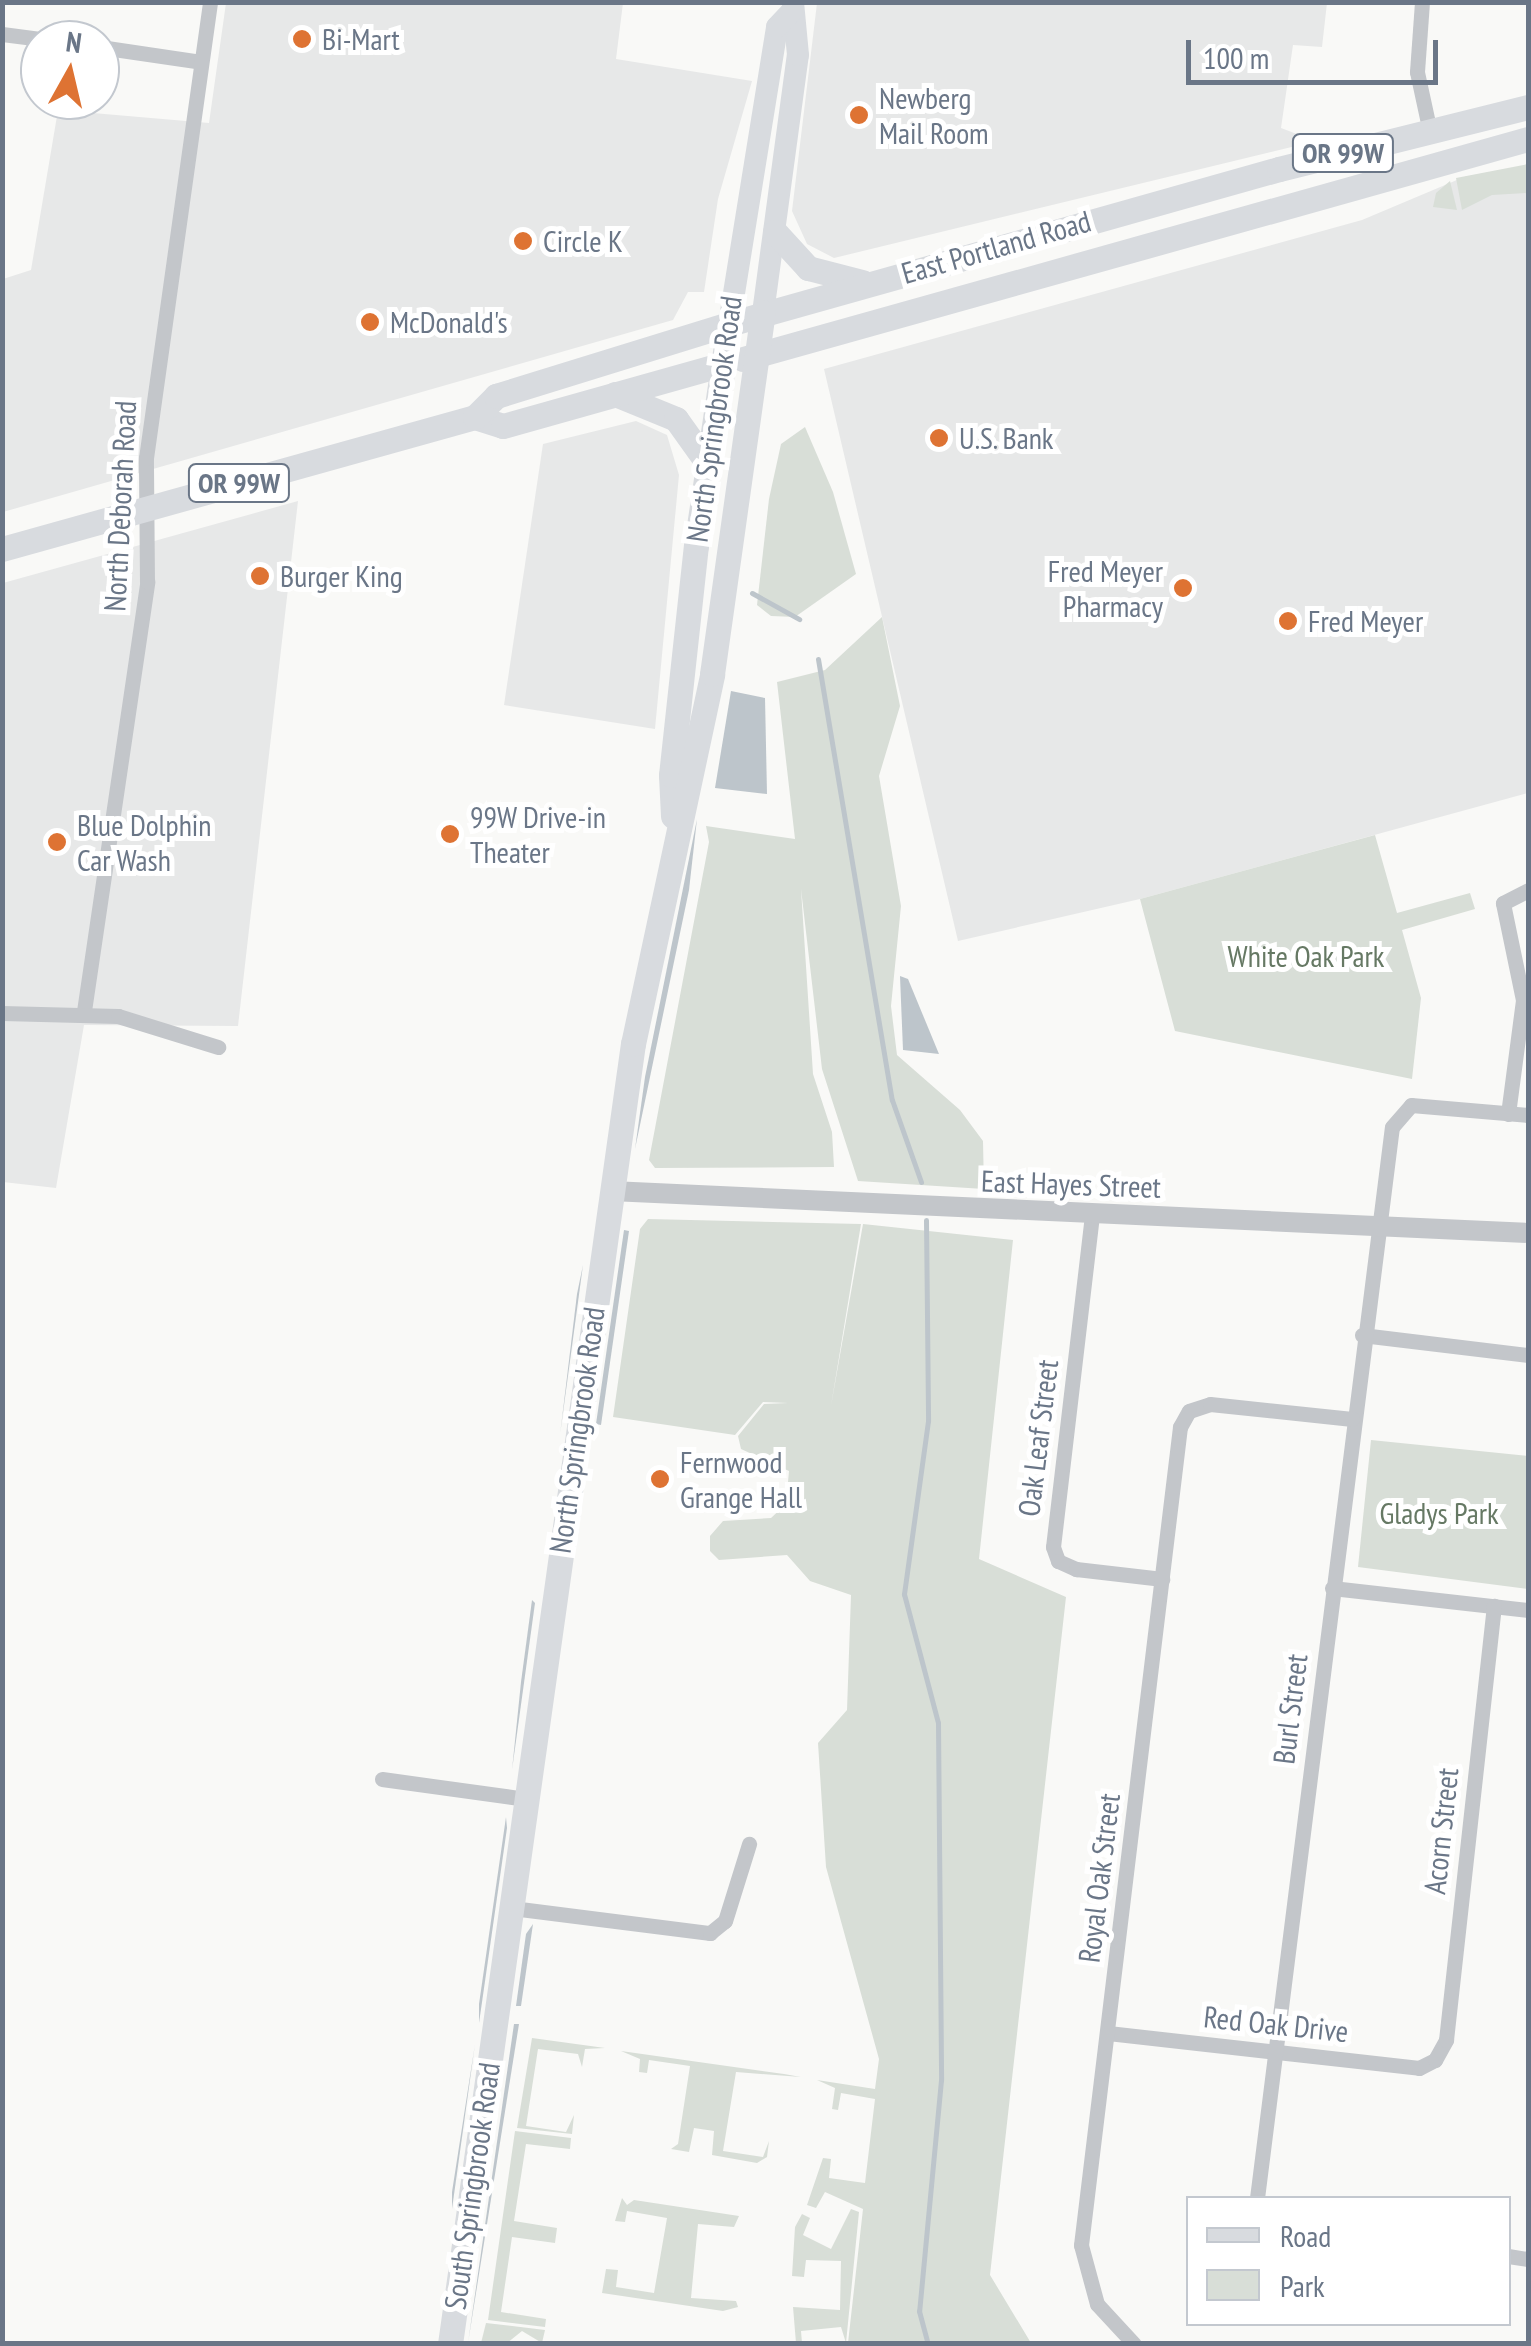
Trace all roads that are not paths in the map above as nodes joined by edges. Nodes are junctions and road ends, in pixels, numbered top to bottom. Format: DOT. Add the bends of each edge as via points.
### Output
graph roads {
  1 [pos="210,2"];
  2 [pos="1422,2"];
  3 [pos="792,7"];
  4 [pos="120,50"];
  5 [pos="202,62"];
  6 [pos="1528,107"];
  7 [pos="1430,132"];
  8 [pos="1528,140"];
  9 [pos="775,232"];
  10 [pos="866,283"];
  11 [pos="762,313"];
  12 [pos="728,324"];
  13 [pos="756,355"];
  14 [pos="723,364"];
  15 [pos="615,394"];
  16 [pos="475,417"];
  17 [pos="706,461"];
  18 [pos="147,509"];
  19 [pos="2,549"];
  20 [pos="680,712"];
  21 [pos="692,778"];
  22 [pos="674,834"];
  23 [pos="1528,890"];
  24 [pos="84,1011"];
  25 [pos="2,1013"];
  26 [pos="218,1047"];
  27 [pos="1508,1114"];
  28 [pos="1528,1115"];
  29 [pos="611,1191"];
  30 [pos="1092,1215"];
  31 [pos="1376,1226"];
  32 [pos="1528,1233"];
  33 [pos="1362,1335"];
  34 [pos="1528,1355"];
  35 [pos="1352,1419"];
  36 [pos="1162,1579"];
  37 [pos="1332,1588"];
  38 [pos="1494,1606"];
  39 [pos="1528,1610"];
  40 [pos="382,1779"];
  41 [pos="527,1799"];
  42 [pos="750,1844"];
  43 [pos="512,1908"];
  44 [pos="495,2028"];
  45 [pos="1108,2034"];
  46 [pos="1276,2052"];
  47 [pos="1435,2060"];
  48 [pos="1257,2196"];
  49 [pos="1131,2341"];
  50 [pos="450,2344"];
  1 -- 5 [label="street, North Deborah Road"];
  2 -- 7 [label="street" via="1417,72"];
  3 -- 9 [label="main road, North Springbrook Road" via="800,30"];
  3 -- 12 [label="main road, North Springbrook Road" via="777,27"];
  4 -- 5 [label="street"];
  5 -- 18 [label="street, North Deborah Road" via="152,402"];
  6 -- 7 [label="main road, East Portland Road / OR 99W"];
  7 -- 10 [label="main road, East Portland Road / OR 99W"];
  8 -- 13 [label="main road, East Portland Road / OR 99W"];
  9 -- 10 [label="main road" via="808,268"];
  9 -- 11 [label="main road, North Springbrook Road"];
  10 -- 11 [label="main road, East Portland Road / OR 99W"];
  11 -- 12 [label="main road, East Portland Road / OR 99W"];
  11 -- 13 [label="main road, North Springbrook Road"];
  12 -- 14 [label="main road, North Springbrook Road"];
  12 -- 16 [label="main road, East Portland Road / OR 99W" via="496,396"];
  13 -- 14 [label="main road, East Portland Road / OR 99W"];
  13 -- 21 [label="main road, North Springbrook Road"];
  14 -- 15 [label="main road, East Portland Road / OR 99W"];
  14 -- 17 [label="main road, North Springbrook Road"];
  15 -- 16 [label="main road, East Portland Road / OR 99W" via="503,426"];
  15 -- 17 [label="main road" via="676,419"];
  16 -- 18 [label="main road, East Portland Road / OR 99W"];
  17 -- 20 [label="main road, North Springbrook Road"];
  18 -- 19 [label="main road, East Portland Road / OR 99W"];
  18 -- 24 [label="street, North Deborah Road" via="148,582"];
  20 -- 21 [label="main road" via="690,714 684,762"];
  20 -- 22 [label="main road, North Springbrook Road" via="671,776"];
  21 -- 22 [label="main road, North Springbrook Road"];
  22 -- 29 [label="main road, North Springbrook Road"];
  23 -- 27 [label="street" via="1502,903 1523,1000"];
  24 -- 25 [label="street"];
  24 -- 26 [label="street"];
  27 -- 28 [label="street"];
  27 -- 31 [label="street, Burl Street" via="1422,1105 1402,1110 1392,1127"];
  29 -- 30 [label="street, East Hayes Street"];
  29 -- 41 [label="main road, North Springbrook Road"];
  30 -- 31 [label="street, East Hayes Street"];
  30 -- 36 [label="street, Oak Leaf Street" via="1052,1547 1058,1560 1076,1569"];
  31 -- 32 [label="street, East Hayes Street"];
  31 -- 33 [label="street, Burl Street"];
  33 -- 34 [label="street"];
  33 -- 35 [label="street, Burl Street"];
  35 -- 36 [label="street, Royal Oak Street" via="1210,1404 1189,1411 1180,1428"];
  35 -- 37 [label="street, Burl Street"];
  36 -- 45 [label="street, Royal Oak Street"];
  37 -- 38 [label="street"];
  37 -- 46 [label="street, Burl Street"];
  38 -- 39 [label="street"];
  38 -- 47 [label="street, Acorn Street" via="1446,2040"];
  40 -- 41 [label="street"];
  41 -- 43 [label="main road, North Springbrook Road"];
  42 -- 43 [label="street" via="724,1921 710,1933"];
  43 -- 44 [label="main road, North Springbrook Road"];
  44 -- 50 [label="main road, South Springbrook Road"];
  45 -- 46 [label="street, Red Oak Drive"];
  45 -- 49 [label="street, Royal Oak Street" via="1081,2245 1096,2304"];
  46 -- 47 [label="street, Red Oak Drive" via="1418,2068"];
  46 -- 48 [label="street, Burl Street"];
}
